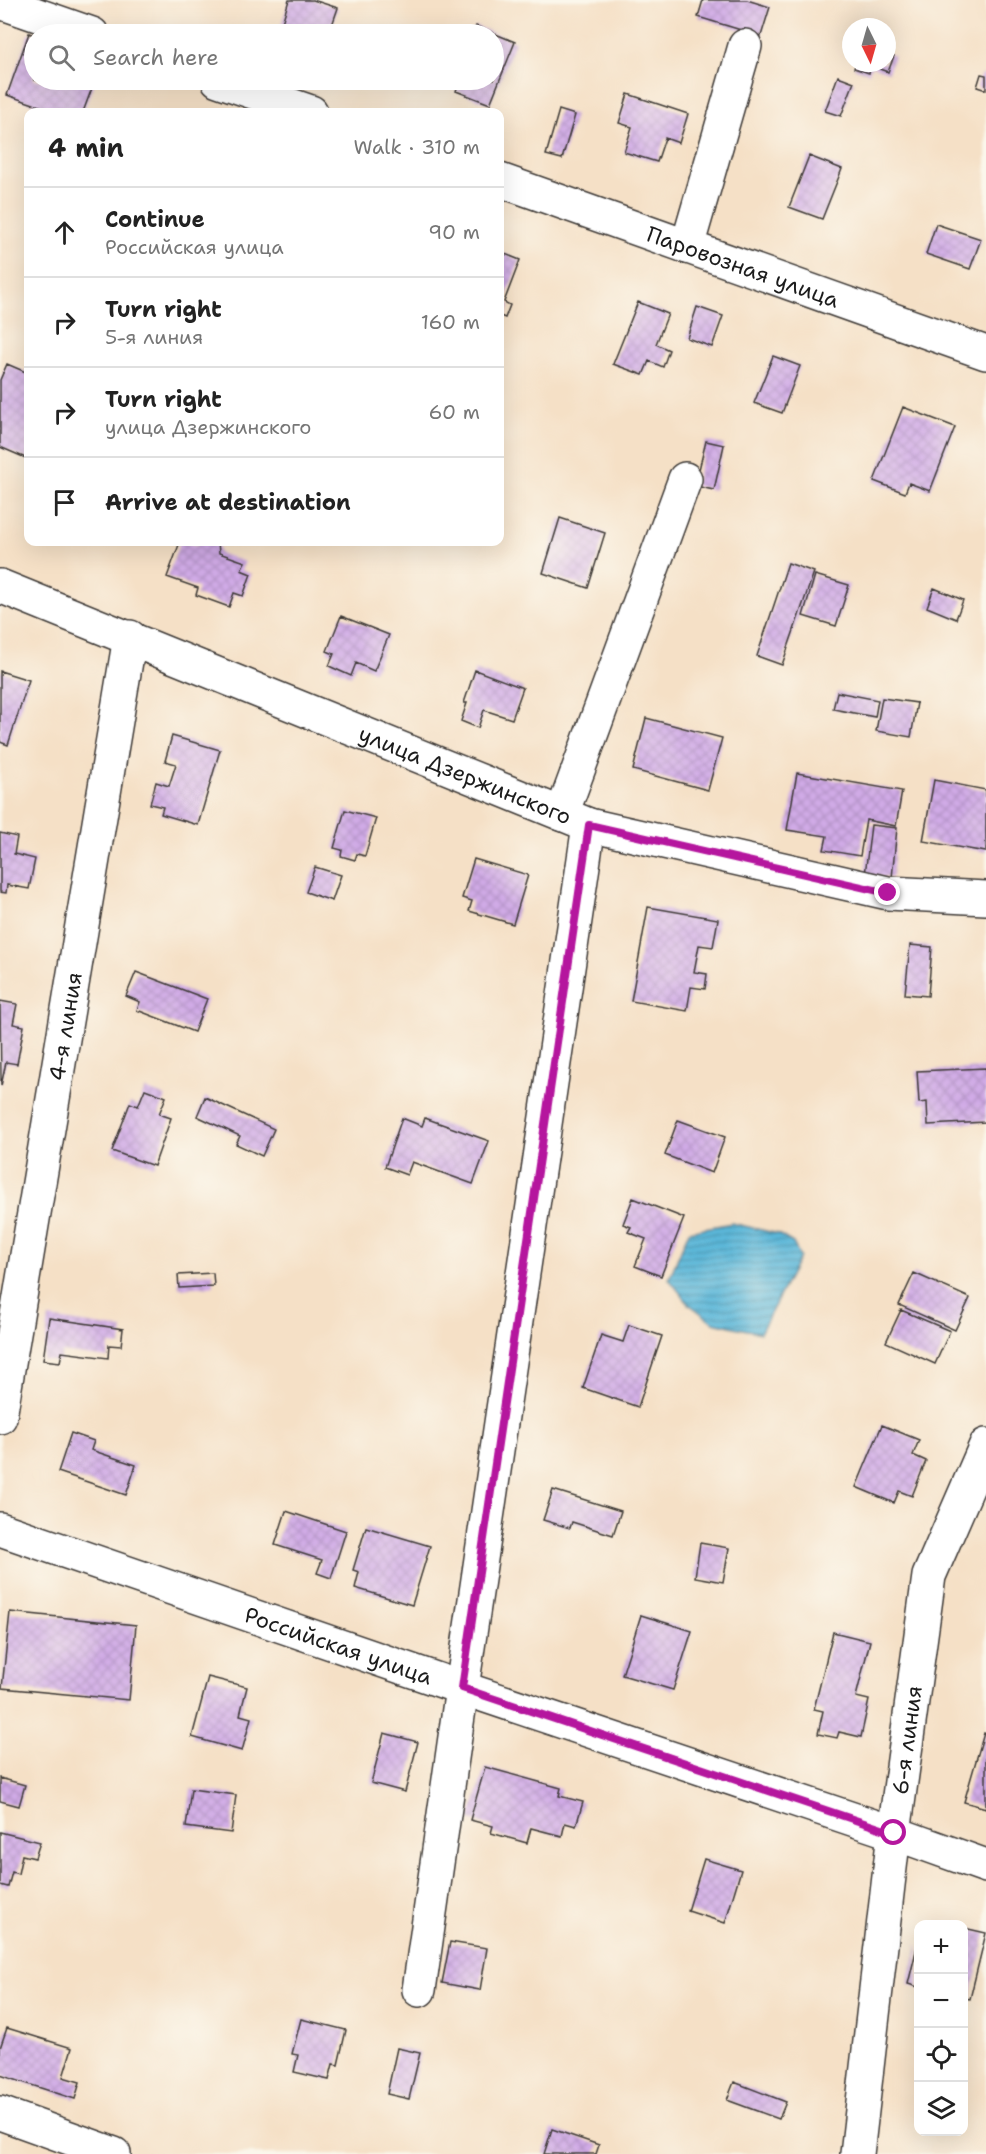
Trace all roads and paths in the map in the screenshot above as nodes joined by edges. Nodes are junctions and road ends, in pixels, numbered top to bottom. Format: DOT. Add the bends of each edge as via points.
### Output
graph roads {
  1 [pos="0,2"];
  2 [pos="63,24"];
  3 [pos="745,46"];
  4 [pos="247,90"];
  5 [pos="299,108"];
  6 [pos="504,181"];
  7 [pos="687,247"];
  8 [pos="986,353"];
  9 [pos="685,479"];
  10 [pos="0,586"];
  11 [pos="130,637"];
  12 [pos="576,820"];
  13 [pos="986,898"];
  14 [pos="0,1417"];
  15 [pos="986,1444"];
  16 [pos="0,1529"];
  17 [pos="462,1688"];
  18 [pos="894,1833"];
  19 [pos="986,1866"];
  20 [pos="419,1990"];
  21 [pos="0,2113"];
  22 [pos="114,2154"];
  23 [pos="857,2154"];
  1 -- 2 [label="street"];
  3 -- 7 [label="street"];
  4 -- 5 [label="street"];
  6 -- 7 [label="street, Паровозная улица"];
  7 -- 8 [label="street, Паровозная улица"];
  9 -- 12 [label="street"];
  10 -- 11 [label="street, улица Дзержинского"];
  11 -- 12 [label="street, улица Дзержинского"];
  11 -- 14 [label="street, 4-я линия"];
  12 -- 13 [label="street, улица Дзержинского" via="888,893"];
  12 -- 17 [label="street"];
  15 -- 18 [label="street, 6-я линия" via="929,1576"];
  16 -- 17 [label="street, Российская улица"];
  17 -- 18 [label="street, Российская улица"];
  17 -- 20 [label="street"];
  18 -- 19 [label="street, Российская улица"];
  18 -- 23 [label="street, 6-я линия"];
  21 -- 22 [label="street"];
}
